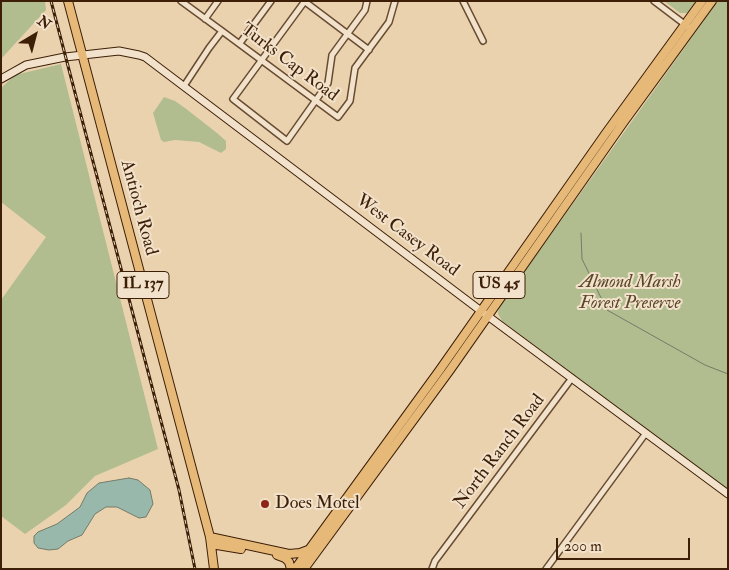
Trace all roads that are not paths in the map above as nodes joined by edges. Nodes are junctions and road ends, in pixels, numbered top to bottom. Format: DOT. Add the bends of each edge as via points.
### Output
graph roads {
  1 [pos="68,1"];
  2 [pos="182,1"];
  3 [pos="218,1"];
  4 [pos="271,1"];
  5 [pos="305,1"];
  6 [pos="367,1"];
  7 [pos="395,1"];
  8 [pos="463,1"];
  9 [pos="654,1"];
  10 [pos="702,1"];
  11 [pos="712,1"];
  12 [pos="205,19"];
  13 [pos="688,27"];
  14 [pos="222,31"];
  15 [pos="347,33"];
  16 [pos="483,41"];
  17 [pos="240,43"];
  18 [pos="369,50"];
  19 [pos="81,54"];
  20 [pos="261,60"];
  21 [pos="1,79"];
  22 [pos="184,86"];
  23 [pos="316,100"];
  24 [pos="484,313"];
  25 [pos="572,378"];
  26 [pos="646,433"];
  27 [pos="728,494"];
  28 [pos="210,541"];
  29 [pos="308,550"];
  30 [pos="214,569"];
  31 [pos="291,569"];
  32 [pos="296,569"];
  33 [pos="304,569"];
  34 [pos="432,569"];
  35 [pos="546,569"];
  1 -- 19 [label="main road, Antioch Road / IL 137"];
  2 -- 12 [label="street, Turks Cap Road"];
  3 -- 12 [label="street"];
  4 -- 17 [label="street"];
  5 -- 15 [label="street"];
  5 -- 20 [label="street"];
  6 -- 15 [label="street" via="365,10"];
  7 -- 18 [label="street" via="389,22"];
  8 -- 16 [label="street"];
  9 -- 13 [label="street"];
  10 -- 13 [label="main road, US 45"];
  11 -- 13 [label="main road, US 45"];
  12 -- 14 [label="street, Turks Cap Road"];
  13 -- 24 [label="main road, US 45"];
  14 -- 17 [label="street, Turks Cap Road"];
  14 -- 22 [label="street"];
  15 -- 18 [label="street"];
  15 -- 23 [label="street" via="332,54 328,83"];
  17 -- 20 [label="street, Turks Cap Road"];
  18 -- 23 [label="street, Turks Cap Road" via="355,68 350,101 338,117"];
  19 -- 21 [label="main road, West Casey Road" via="26,66"];
  19 -- 22 [label="main road, West Casey Road" via="119,51 139,55"];
  19 -- 28 [label="main road, Antioch Road / IL 137"];
  20 -- 23 [label="street, Turks Cap Road"];
  20 -- 23 [label="street" via="232,99 287,141"];
  22 -- 24 [label="main road, West Casey Road"];
  24 -- 25 [label="main road, West Casey Road"];
  24 -- 29 [label="main road, US 45"];
  24 -- 33 [label="main road, US 45" via="450,370"];
  25 -- 26 [label="main road, West Casey Road"];
  25 -- 34 [label="street, North Ranch Road"];
  26 -- 27 [label="main road, West Casey Road"];
  26 -- 35 [label="street"];
  28 -- 29 [label="main road" via="289,554"];
  28 -- 30 [label="main road, Antioch Road / IL 137"];
  28 -- 31 [label="main road" via="280,555 289,562"];
  29 -- 32 [label="main road, US 45"];
}
